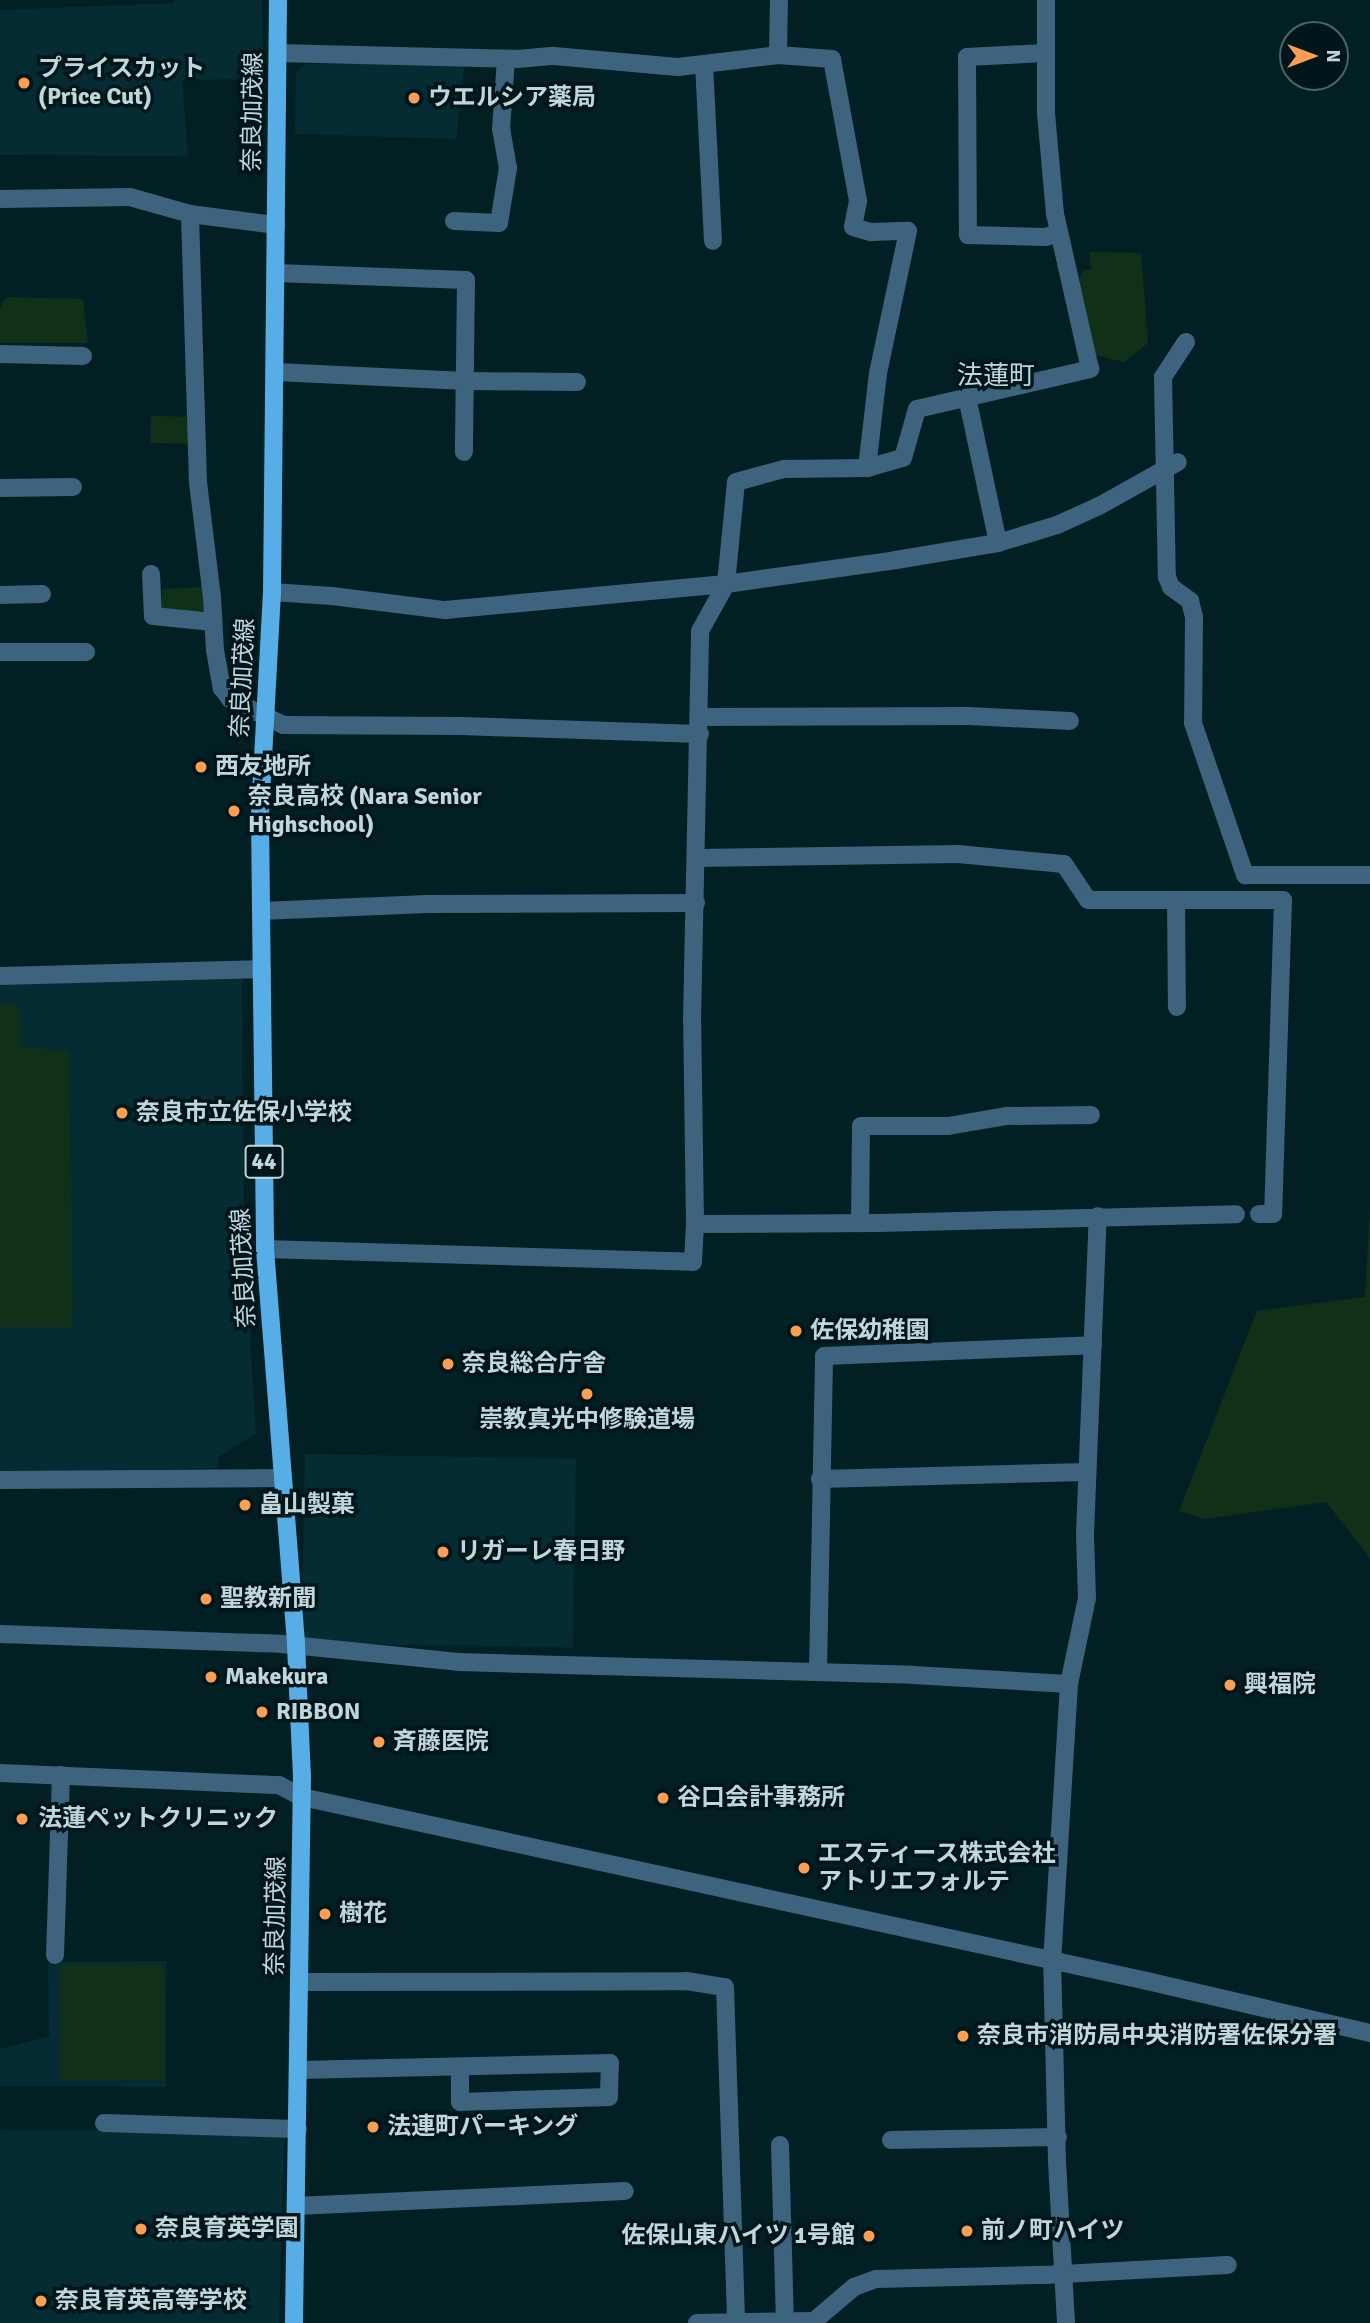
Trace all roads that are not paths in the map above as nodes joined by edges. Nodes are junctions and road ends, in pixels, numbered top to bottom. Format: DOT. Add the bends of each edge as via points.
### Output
graph roads {
  1 [pos="278,0"];
  2 [pos="779,0"];
  3 [pos="1046,0"];
  4 [pos="278,52"];
  5 [pos="1045,53"];
  6 [pos="778,55"];
  7 [pos="506,59"];
  8 [pos="704,64"];
  9 [pos="0,199"];
  10 [pos="190,214"];
  11 [pos="454,221"];
  12 [pos="275,225"];
  13 [pos="1057,234"];
  14 [pos="713,241"];
  15 [pos="276,273"];
  16 [pos="1186,342"];
  17 [pos="0,354"];
  18 [pos="83,356"];
  19 [pos="275,372"];
  20 [pos="466,381"];
  21 [pos="577,382"];
  22 [pos="967,397"];
  23 [pos="464,452"];
  24 [pos="1172,465"];
  25 [pos="867,468"];
  26 [pos="0,488"];
  27 [pos="73,488"];
  28 [pos="998,543"];
  29 [pos="151,574"];
  30 [pos="726,584"];
  31 [pos="272,592"];
  32 [pos="42,594"];
  33 [pos="0,596"];
  34 [pos="214,622"];
  35 [pos="0,652"];
  36 [pos="86,652"];
  37 [pos="265,718"];
  38 [pos="1070,721"];
  39 [pos="700,726"];
  40 [pos="697,858"];
  41 [pos="1283,875"];
  42 [pos="1370,875"];
  43 [pos="1283,900"];
  44 [pos="1176,901"];
  45 [pos="696,902"];
  46 [pos="261,911"];
  47 [pos="262,969"];
  48 [pos="0,976"];
  49 [pos="1177,1007"];
  50 [pos="1091,1115"];
  51 [pos="1236,1214"];
  52 [pos="1259,1214"];
  53 [pos="1098,1216"];
  54 [pos="860,1223"];
  55 [pos="695,1224"];
  56 [pos="265,1250"];
  57 [pos="1093,1346"];
  58 [pos="1087,1472"];
  59 [pos="282,1478"];
  60 [pos="820,1479"];
  61 [pos="0,1480"];
  62 [pos="0,1634"];
  63 [pos="296,1645"];
  64 [pos="818,1672"];
  65 [pos="1069,1684"];
  66 [pos="0,1773"];
  67 [pos="61,1775"];
  68 [pos="302,1797"];
  69 [pos="55,1955"];
  70 [pos="1052,1962"];
  71 [pos="300,1982"];
  72 [pos="1370,2033"];
  73 [pos="460,2067"];
  74 [pos="299,2070"];
  75 [pos="104,2123"];
  76 [pos="298,2129"];
  77 [pos="1058,2137"];
  78 [pos="891,2140"];
  79 [pos="780,2145"];
  80 [pos="625,2191"];
  81 [pos="296,2206"];
  82 [pos="1228,2265"];
  83 [pos="1061,2272"];
  84 [pos="736,2322"];
  85 [pos="785,2322"];
  86 [pos="294,2323"];
  87 [pos="696,2323"];
  88 [pos="1066,2323"];
  1 -- 4 [label="main road, 奈良加茂線 / 44"];
  2 -- 6 [label="street"];
  3 -- 5 [label="street"];
  4 -- 7 [label="street"];
  4 -- 12 [label="main road, 奈良加茂線 / 44"];
  5 -- 13 [label="street"];
  5 -- 13 [label="street" via="967,57 968,235"];
  6 -- 8 [label="street"];
  6 -- 25 [label="street" via="832,59 858,201 853,227 871,232 908,231 878,373"];
  7 -- 8 [label="street" via="554,56 678,67"];
  7 -- 11 [label="street" via="501,129 508,168 499,223"];
  8 -- 14 [label="street"];
  9 -- 10 [label="street" via="131,197"];
  10 -- 12 [label="street"];
  10 -- 34 [label="street" via="198,482"];
  12 -- 15 [label="main road, 奈良加茂線 / 44"];
  13 -- 22 [label="street" via="1090,369"];
  15 -- 19 [label="main road, 奈良加茂線 / 44"];
  15 -- 20 [label="street" via="467,280"];
  16 -- 24 [label="street" via="1163,377"];
  17 -- 18 [label="street"];
  19 -- 20 [label="street"];
  19 -- 31 [label="main road, 奈良加茂線 / 44"];
  20 -- 21 [label="street"];
  20 -- 23 [label="street"];
  22 -- 25 [label="street" via="917,409 903,458"];
  22 -- 28 [label="street"];
  24 -- 28 [label="street" via="1057,525"];
  24 -- 41 [label="street" via="1167,577 1171,587 1190,601 1194,617 1193,723 1245,875"];
  25 -- 30 [label="street" via="784,469 736,482"];
  26 -- 27 [label="street"];
  28 -- 30 [label="street"];
  29 -- 34 [label="street" via="153,616"];
  30 -- 31 [label="street" via="445,610"];
  30 -- 39 [label="street" via="700,631"];
  31 -- 37 [label="main road, 奈良加茂線 / 44"];
  32 -- 33 [label="street"];
  34 -- 37 [label="street" via="222,688 230,699"];
  35 -- 36 [label="street"];
  37 -- 39 [label="street" via="283,725"];
  37 -- 46 [label="main road, 奈良加茂線 / 44"];
  38 -- 39 [label="street" via="969,716"];
  39 -- 40 [label="street"];
  40 -- 44 [label="street" via="958,854 1064,864 1088,900"];
  40 -- 45 [label="street"];
  41 -- 42 [label="street"];
  41 -- 43 [label="street"];
  43 -- 44 [label="street"];
  43 -- 52 [label="street" via="1273,1214"];
  44 -- 49 [label="street"];
  45 -- 46 [label="street" via="427,904"];
  45 -- 55 [label="street" via="692,1020"];
  46 -- 47 [label="main road, 奈良加茂線 / 44"];
  47 -- 48 [label="street"];
  47 -- 56 [label="main road, 奈良加茂線 / 44"];
  50 -- 54 [label="street" via="1007,1116 948,1126 861,1126"];
  51 -- 53 [label="street"];
  53 -- 54 [label="street"];
  53 -- 57 [label="street"];
  54 -- 55 [label="street"];
  55 -- 56 [label="street" via="693,1262"];
  56 -- 59 [label="main road, 奈良加茂線 / 44"];
  57 -- 58 [label="street"];
  57 -- 60 [label="street" via="824,1356"];
  58 -- 60 [label="street"];
  58 -- 65 [label="street" via="1087,1598"];
  59 -- 61 [label="street"];
  59 -- 63 [label="main road, 奈良加茂線 / 44"];
  60 -- 64 [label="street"];
  62 -- 63 [label="street"];
  63 -- 64 [label="street" via="457,1662"];
  63 -- 68 [label="main road, 奈良加茂線 / 44"];
  64 -- 65 [label="street"];
  65 -- 70 [label="street"];
  66 -- 67 [label="street"];
  67 -- 68 [label="street" via="279,1785"];
  67 -- 69 [label="street"];
  68 -- 70 [label="street"];
  68 -- 71 [label="main road, 奈良加茂線 / 44"];
  70 -- 72 [label="street"];
  70 -- 77 [label="street"];
  71 -- 74 [label="main road, 奈良加茂線 / 44"];
  71 -- 84 [label="street" via="686,1981 724,1987"];
  73 -- 73 [label="street" via="460,2102 609,2097 610,2063"];
  73 -- 74 [label="street"];
  74 -- 76 [label="main road, 奈良加茂線 / 44"];
  75 -- 76 [label="street"];
  76 -- 81 [label="main road, 奈良加茂線 / 44"];
  77 -- 78 [label="street"];
  77 -- 83 [label="street"];
  79 -- 85 [label="street"];
  80 -- 81 [label="street"];
  81 -- 86 [label="main road, 奈良加茂線 / 44"];
  82 -- 83 [label="street"];
  83 -- 85 [label="street" via="867,2280 819,2319"];
  83 -- 88 [label="street"];
  84 -- 85 [label="street"];
  84 -- 87 [label="street"];
}
